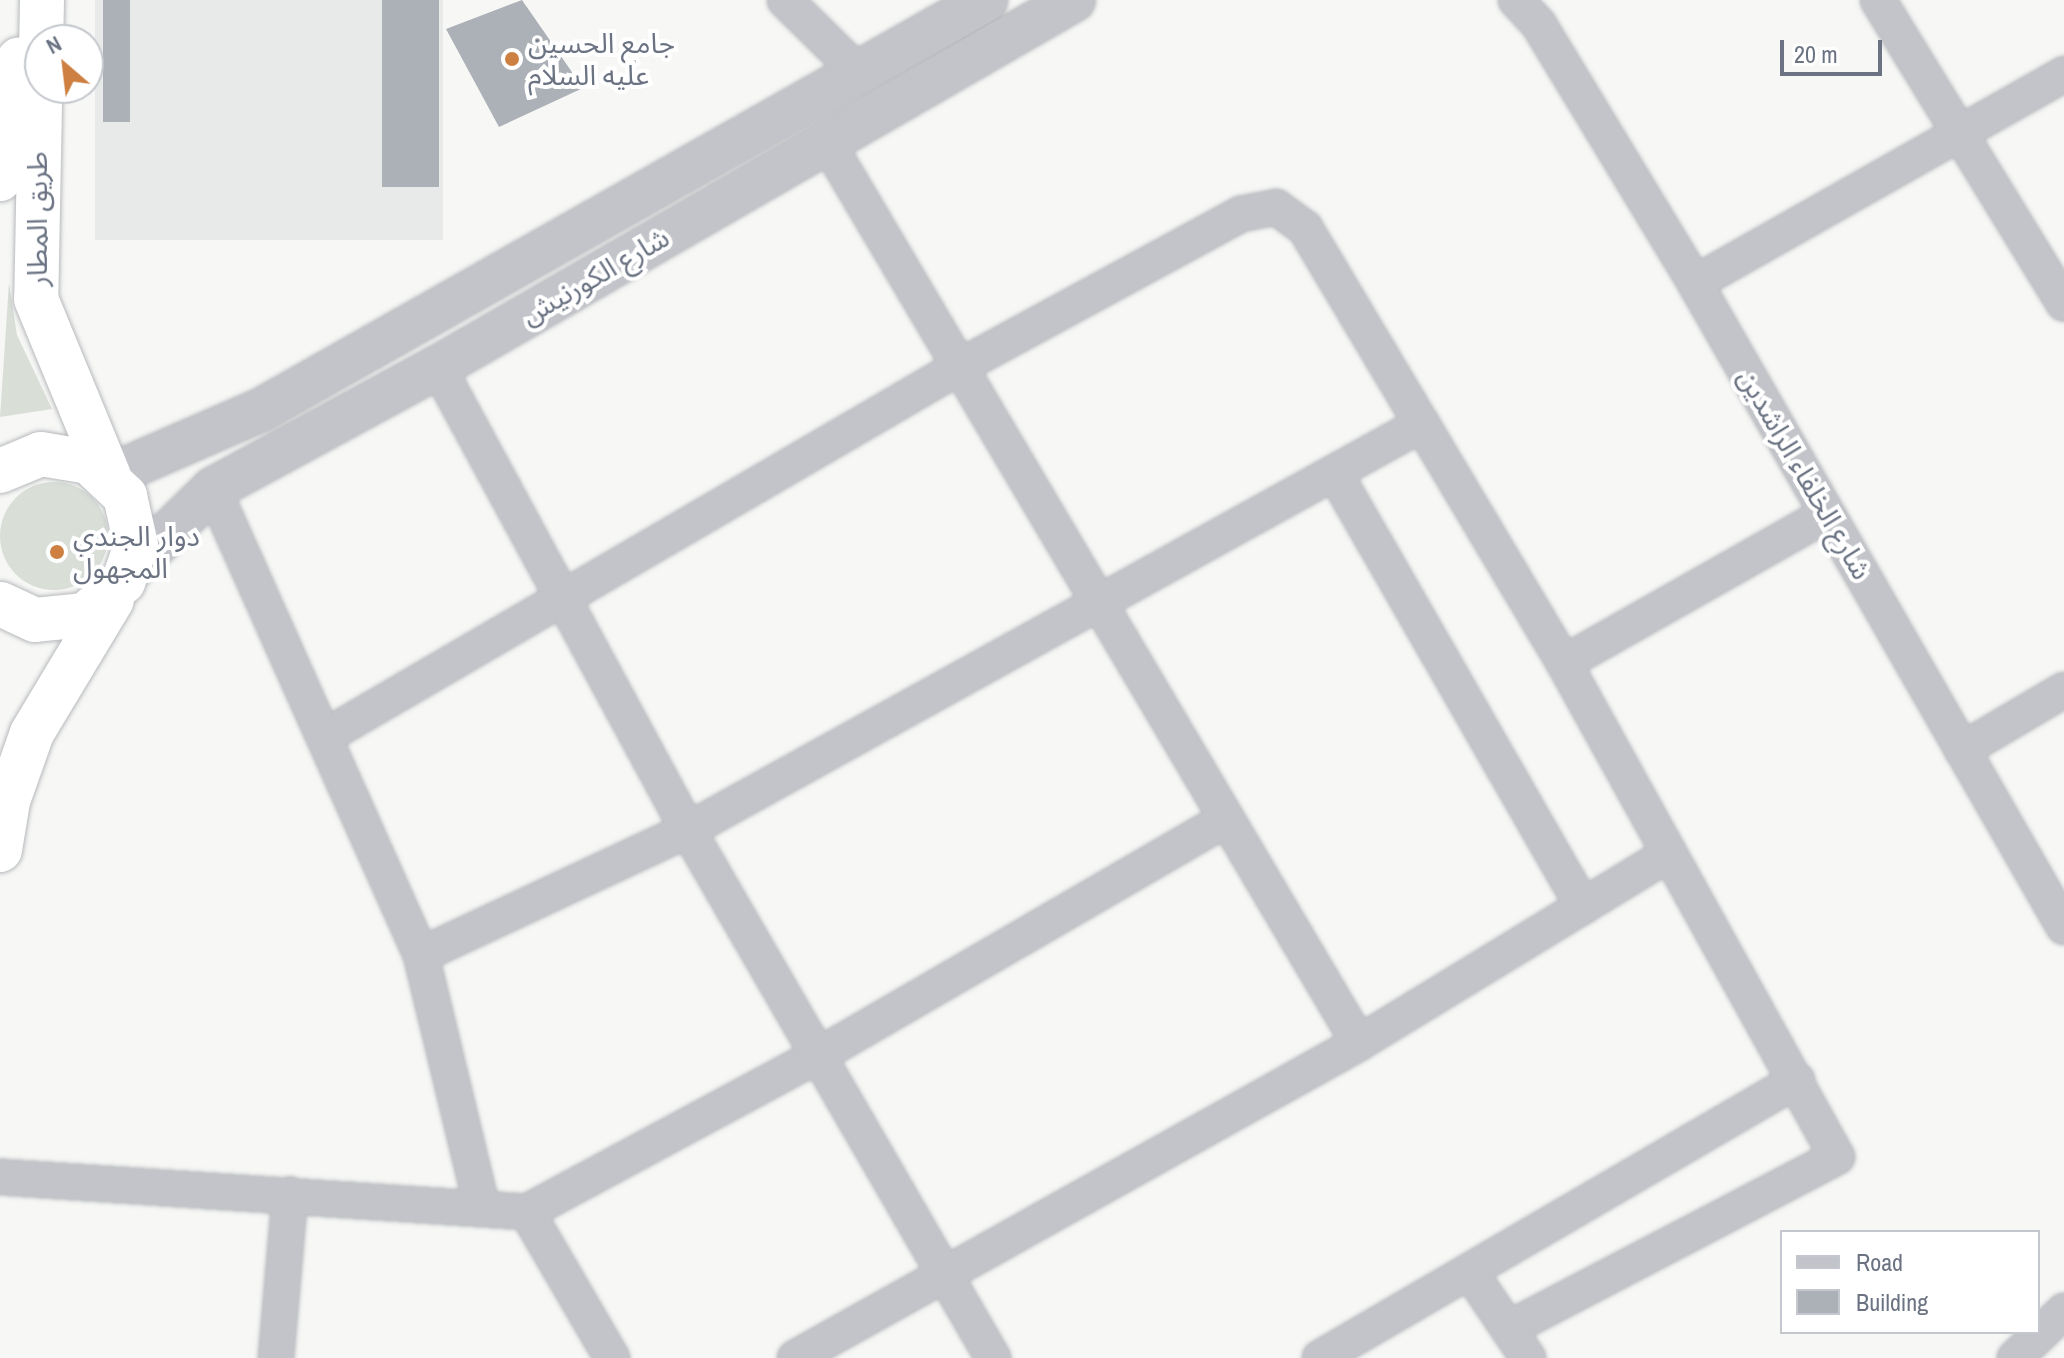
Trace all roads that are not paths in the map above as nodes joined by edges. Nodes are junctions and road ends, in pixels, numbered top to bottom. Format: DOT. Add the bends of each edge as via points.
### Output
graph roads {
  1 [pos="42,0"];
  2 [pos="785,0"];
  3 [pos="986,0"];
  4 [pos="1074,0"];
  5 [pos="1516,0"];
  6 [pos="1878,0"];
  7 [pos="1536,12"];
  8 [pos="41,24"];
  9 [pos="24,55"];
  10 [pos="859,73"];
  11 [pos="2064,74"];
  12 [pos="39,104"];
  13 [pos="1960,133"];
  14 [pos="827,142"];
  15 [pos="0,179"];
  16 [pos="1695,283"];
  17 [pos="2064,304"];
  18 [pos="961,366"];
  19 [pos="438,367"];
  20 [pos="1422,424"];
  21 [pos="0,471"];
  22 [pos="109,476"];
  23 [pos="1337,477"];
  24 [pos="213,489"];
  25 [pos="1827,514"];
  26 [pos="126,576"];
  27 [pos="1101,599"];
  28 [pos="565,602"];
  29 [pos="0,604"];
  30 [pos="1564,663"];
  31 [pos="2064,690"];
  32 [pos="326,736"];
  33 [pos="1962,750"];
  34 [pos="1227,819"];
  35 [pos="688,830"];
  36 [pos="0,850"];
  37 [pos="1669,854"];
  38 [pos="1583,906"];
  39 [pos="2064,927"];
  40 [pos="421,955"];
  41 [pos="1359,1043"];
  42 [pos="821,1054"];
  43 [pos="1797,1080"];
  44 [pos="0,1177"];
  45 [pos="290,1195"];
  46 [pos="482,1208"];
  47 [pos="527,1212"];
  48 [pos="1470,1272"];
  49 [pos="946,1278"];
  50 [pos="2064,1311"];
  51 [pos="1508,1329"];
  52 [pos="276,1358"];
  53 [pos="612,1358"];
  54 [pos="795,1358"];
  55 [pos="993,1358"];
  56 [pos="1320,1358"];
  57 [pos="1528,1358"];
  58 [pos="2015,1358"];
  1 -- 8 [label="highway, طريق المطار"];
  2 -- 10 [label="street"];
  3 -- 10 [label="street, شارع الكورنيش"];
  4 -- 14 [label="street, شارع الكورنيش"];
  5 -- 7 [label="street, شارع الخلفاء الراشدين"];
  6 -- 13 [label="street"];
  7 -- 16 [label="street, شارع الخلفاء الراشدين"];
  9 -- 15 [label="highway, طريق المطار" via="11,80"];
  10 -- 22 [label="street, شارع الكورنيش" via="261,410"];
  11 -- 13 [label="street"];
  12 -- 22 [label="highway, طريق المطار" via="36,299"];
  13 -- 16 [label="street"];
  13 -- 17 [label="street"];
  14 -- 18 [label="street"];
  14 -- 19 [label="street, شارع الكورنيش"];
  16 -- 25 [label="street, شارع الخلفاء الراشدين"];
  18 -- 20 [label="street" via="1241,214 1276,207 1305,228"];
  18 -- 27 [label="street"];
  18 -- 28 [label="street"];
  19 -- 24 [label="street, شارع الكورنيش"];
  19 -- 28 [label="street"];
  20 -- 23 [label="street"];
  20 -- 30 [label="street"];
  21 -- 22 [label="highway" via="53,453 78,457"];
  22 -- 26 [label="highway, طريق المطار" via="134,520"];
  23 -- 27 [label="street"];
  23 -- 38 [label="street"];
  24 -- 26 [label="street, شارع الكورنيش"];
  24 -- 32 [label="street"];
  25 -- 30 [label="street"];
  25 -- 33 [label="street, شارع الخلفاء الراشدين"];
  26 -- 29 [label="highway" via="96,609 60,622 23,617"];
  26 -- 36 [label="highway" via="32,733 8,801"];
  27 -- 34 [label="street"];
  27 -- 35 [label="street"];
  28 -- 32 [label="street"];
  28 -- 35 [label="street"];
  30 -- 37 [label="street"];
  31 -- 33 [label="street"];
  32 -- 40 [label="street"];
  33 -- 39 [label="street, شارع الخلفاء الراشدين"];
  34 -- 41 [label="street"];
  34 -- 42 [label="street"];
  35 -- 40 [label="street"];
  35 -- 42 [label="street"];
  37 -- 38 [label="street"];
  37 -- 43 [label="street"];
  38 -- 41 [label="street"];
  40 -- 46 [label="street"];
  41 -- 49 [label="street"];
  42 -- 47 [label="street"];
  42 -- 49 [label="street"];
  43 -- 48 [label="street"];
  43 -- 51 [label="street" via="1837,1157"];
  44 -- 45 [label="street"];
  45 -- 46 [label="street"];
  45 -- 52 [label="street"];
  46 -- 47 [label="street"];
  47 -- 53 [label="street"];
  48 -- 51 [label="street"];
  48 -- 56 [label="street"];
  49 -- 54 [label="street"];
  49 -- 55 [label="street"];
  50 -- 58 [label="street"];
  51 -- 57 [label="street"];
}
